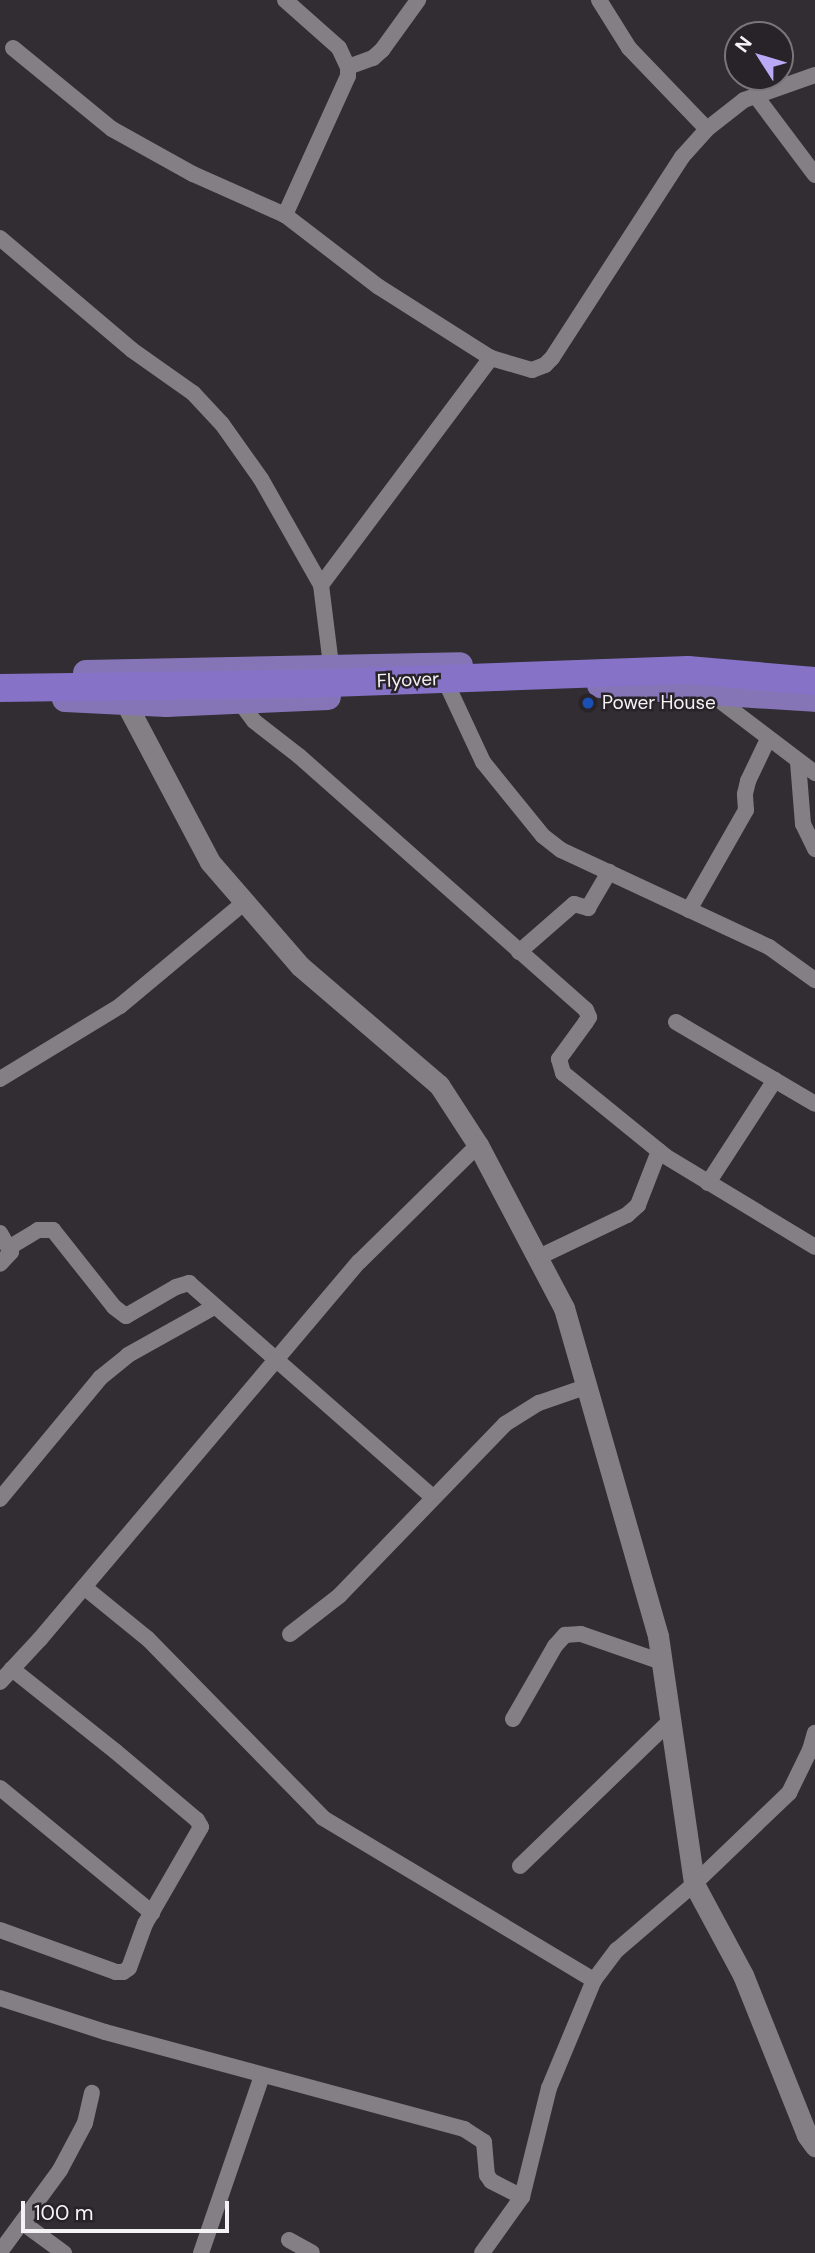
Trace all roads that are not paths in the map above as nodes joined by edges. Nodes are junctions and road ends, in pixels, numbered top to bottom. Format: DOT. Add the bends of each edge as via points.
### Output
graph roads {
  1 [pos="285,0"];
  2 [pos="418,0"];
  3 [pos="599,0"];
  4 [pos="13,48"];
  5 [pos="348,67"];
  6 [pos="815,75"];
  7 [pos="755,95"];
  8 [pos="707,129"];
  9 [pos="815,175"];
  10 [pos="285,215"];
  11 [pos="0,238"];
  12 [pos="491,358"];
  13 [pos="321,585"];
  14 [pos="705,661"];
  15 [pos="438,665"];
  16 [pos="331,668"];
  17 [pos="815,668"];
  18 [pos="228,670"];
  19 [pos="111,673"];
  20 [pos="0,675"];
  21 [pos="815,681"];
  22 [pos="0,688"];
  23 [pos="707,691"];
  24 [pos="448,693"];
  25 [pos="335,696"];
  26 [pos="0,699"];
  27 [pos="815,699"];
  28 [pos="237,701"];
  29 [pos="124,702"];
  30 [pos="768,739"];
  31 [pos="798,762"];
  32 [pos="815,773"];
  33 [pos="815,849"];
  34 [pos="609,872"];
  35 [pos="245,902"];
  36 [pos="690,910"];
  37 [pos="519,951"];
  38 [pos="815,980"];
  39 [pos="676,1022"];
  40 [pos="0,1079"];
  41 [pos="775,1080"];
  42 [pos="815,1104"];
  43 [pos="478,1145"];
  44 [pos="659,1152"];
  45 [pos="708,1183"];
  46 [pos="0,1233"];
  47 [pos="813,1240"];
  48 [pos="10,1247"];
  49 [pos="539,1257"];
  50 [pos="0,1264"];
  51 [pos="214,1307"];
  52 [pos="276,1362"];
  53 [pos="588,1386"];
  54 [pos="433,1497"];
  55 [pos="0,1499"];
  56 [pos="84,1587"];
  57 [pos="290,1634"];
  58 [pos="662,1662"];
  59 [pos="12,1669"];
  60 [pos="0,1682"];
  61 [pos="513,1719"];
  62 [pos="671,1720"];
  63 [pos="815,1732"];
  64 [pos="0,1788"];
  65 [pos="520,1866"];
  66 [pos="694,1884"];
  67 [pos="152,1913"];
  68 [pos="0,1930"];
  69 [pos="594,1980"];
  70 [pos="0,1998"];
  71 [pos="262,2076"];
  72 [pos="92,2093"];
  73 [pos="815,2146"];
  74 [pos="522,2197"];
  75 [pos="23,2223"];
  76 [pos="289,2240"];
  77 [pos="0,2252"];
  78 [pos="64,2253"];
  79 [pos="201,2253"];
  80 [pos="312,2253"];
  81 [pos="482,2253"];
  1 -- 5 [label="street" via="340,48"];
  2 -- 5 [label="street" via="382,50"];
  3 -- 8 [label="street" via="629,48"];
  4 -- 10 [label="street" via="112,129 164,160"];
  5 -- 10 [label="street" via="346,85"];
  6 -- 7 [label="street"];
  7 -- 8 [label="street"];
  7 -- 9 [label="street"];
  8 -- 12 [label="street" via="675,167 552,358 532,370"];
  10 -- 12 [label="street" via="379,287"];
  11 -- 13 [label="street" via="132,350 193,393 222,424 261,479"];
  12 -- 13 [label="street"];
  13 -- 16 [label="street"];
  14 -- 15 [label="main road"];
  14 -- 17 [label="main road"];
  14 -- 23 [label="street"];
  15 -- 16 [label="main road"];
  15 -- 24 [label="street"];
  16 -- 18 [label="main road"];
  16 -- 25 [label="street"];
  18 -- 19 [label="main road"];
  18 -- 28 [label="street"];
  19 -- 20 [label="main road"];
  19 -- 29 [label="street"];
  21 -- 22 [label="highway, Flyover" via="688,670 303,684"];
  23 -- 24 [label="main road" via="609,684"];
  23 -- 27 [label="main road"];
  23 -- 30 [label="street"];
  24 -- 25 [label="main road"];
  24 -- 34 [label="street" via="483,762 543,836 561,850"];
  25 -- 28 [label="main road"];
  26 -- 29 [label="main road"];
  28 -- 29 [label="main road"];
  28 -- 37 [label="street" via="254,721"];
  29 -- 35 [label="street" via="210,862"];
  30 -- 31 [label="street"];
  30 -- 36 [label="street" via="748,781 746,810"];
  31 -- 32 [label="street"];
  31 -- 33 [label="street" via="803,824"];
  34 -- 36 [label="street"];
  34 -- 37 [label="street" via="588,908 574,904"];
  35 -- 40 [label="street" via="120,1006"];
  35 -- 43 [label="street" via="300,966 439,1084"];
  36 -- 38 [label="street" via="769,947"];
  37 -- 44 [label="street" via="589,1017 559,1059 563,1073"];
  39 -- 41 [label="street"];
  41 -- 42 [label="street"];
  41 -- 45 [label="street"];
  43 -- 49 [label="street"];
  43 -- 52 [label="street" via="359,1262"];
  44 -- 45 [label="street"];
  44 -- 49 [label="street" via="638,1205"];
  45 -- 47 [label="street"];
  46 -- 48 [label="street"];
  48 -- 50 [label="street" via="9,1258"];
  48 -- 51 [label="street" via="38,1230 53,1230 126,1316 184,1283 194,1286"];
  49 -- 53 [label="street" via="564,1308"];
  51 -- 52 [label="street"];
  51 -- 55 [label="street" via="128,1355 100,1378"];
  52 -- 54 [label="street"];
  52 -- 56 [label="street"];
  53 -- 54 [label="street" via="539,1403 505,1424"];
  53 -- 58 [label="street"];
  54 -- 57 [label="street" via="338,1596"];
  56 -- 59 [label="street"];
  56 -- 69 [label="street" via="148,1639 323,1818"];
  58 -- 61 [label="street" via="581,1634 565,1635"];
  58 -- 62 [label="street"];
  59 -- 60 [label="street"];
  59 -- 67 [label="street" via="197,1820 201,1828"];
  62 -- 65 [label="street"];
  62 -- 66 [label="street"];
  63 -- 66 [label="street" via="789,1793"];
  64 -- 67 [label="street"];
  66 -- 69 [label="street" via="617,1950"];
  66 -- 73 [label="street" via="743,1975"];
  67 -- 68 [label="street" via="129,1968 123,1972"];
  69 -- 74 [label="street" via="549,2088"];
  70 -- 71 [label="street"];
  71 -- 74 [label="street" via="464,2129 484,2142 491,2181"];
  71 -- 79 [label="street"];
  72 -- 75 [label="street" via="85,2123 60,2170"];
  74 -- 81 [label="street"];
  75 -- 77 [label="street"];
  75 -- 78 [label="street"];
  76 -- 80 [label="street"];
}
